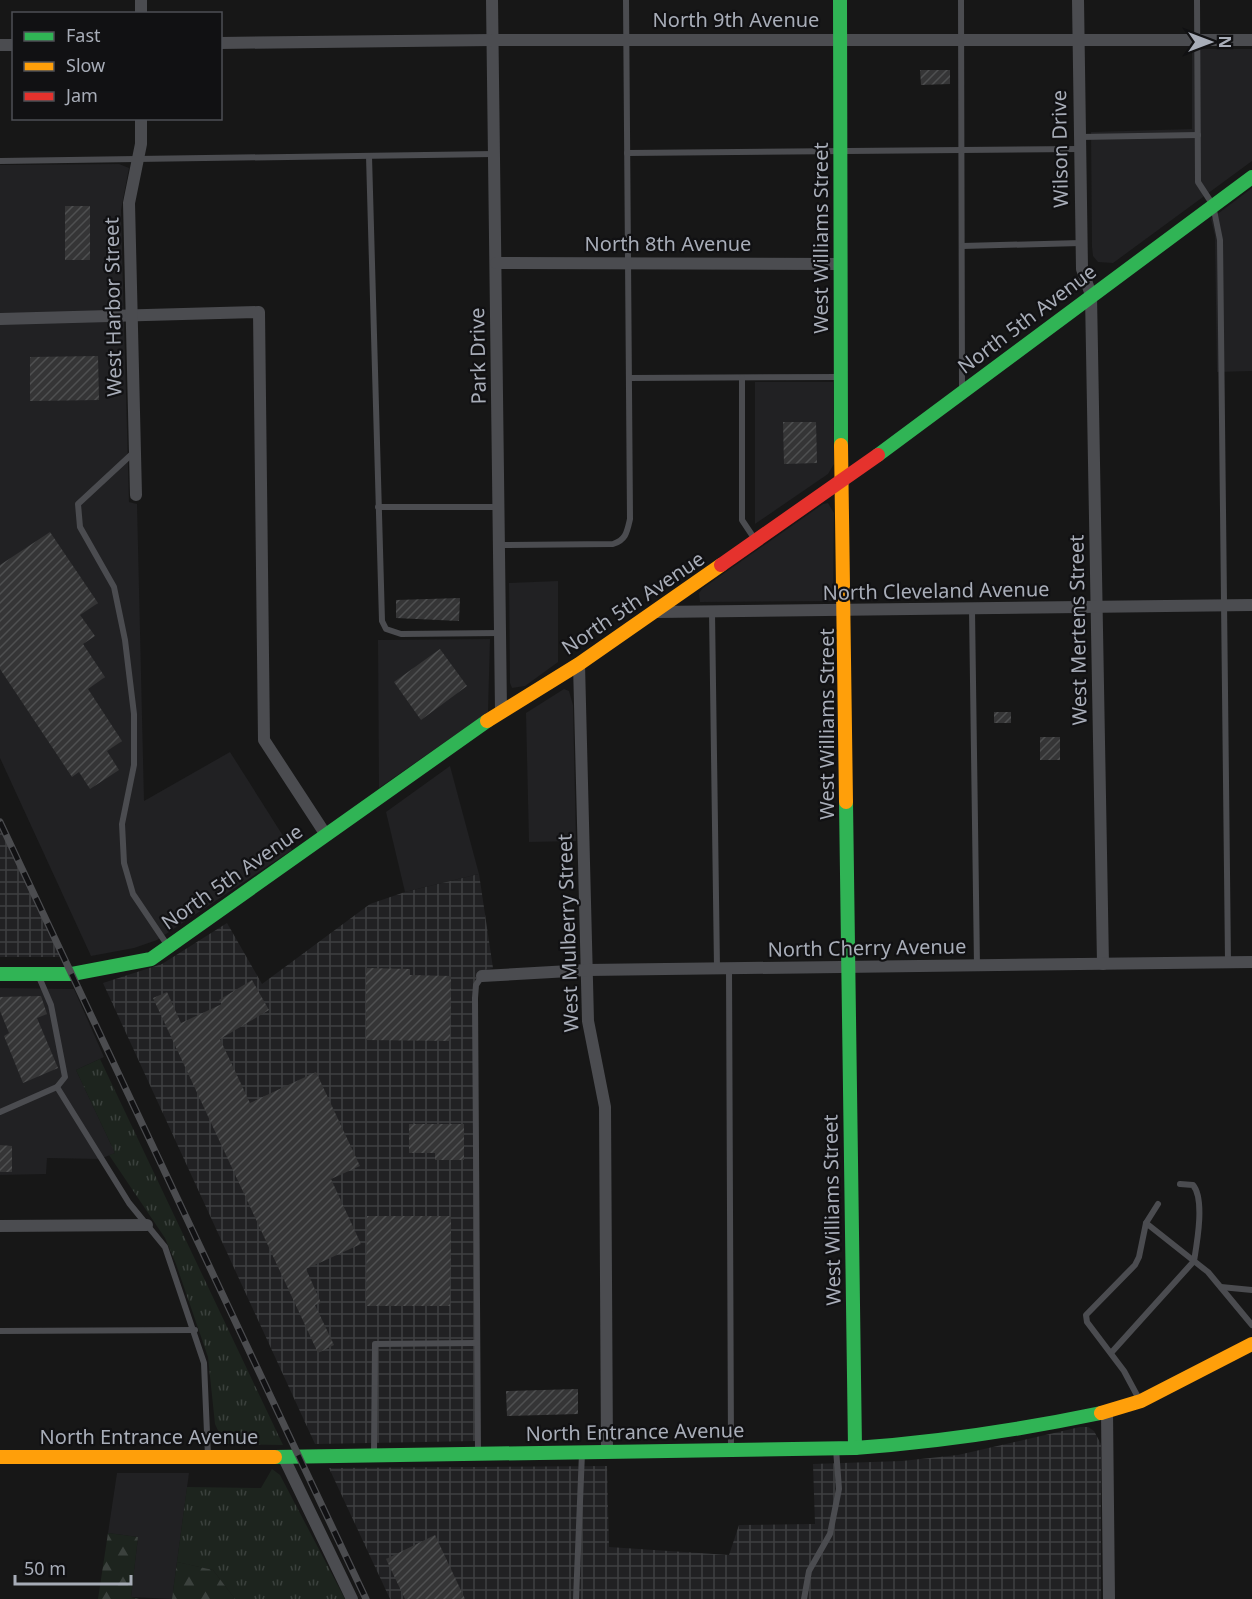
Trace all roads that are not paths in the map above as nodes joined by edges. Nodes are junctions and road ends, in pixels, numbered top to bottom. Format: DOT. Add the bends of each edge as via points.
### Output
graph roads {
  1 [pos="492,0"];
  2 [pos="626,0"];
  3 [pos="840,0"];
  4 [pos="961,0"];
  5 [pos="1078,0"];
  6 [pos="1197,0"];
  7 [pos="492,40"];
  8 [pos="626,40"];
  9 [pos="840,40"];
  10 [pos="1252,40"];
  11 [pos="961,41"];
  12 [pos="1197,41"];
  13 [pos="1078,42"];
  14 [pos="222,43"];
  15 [pos="141,120"];
  16 [pos="1198,135"];
  17 [pos="1080,143"];
  18 [pos="961,150"];
  19 [pos="840,151"];
  20 [pos="627,153"];
  21 [pos="494,154"];
  22 [pos="369,156"];
  23 [pos="139,159"];
  24 [pos="0,161"];
  25 [pos="1252,177"];
  26 [pos="1214,205"];
  27 [pos="1081,243"];
  28 [pos="962,246"];
  29 [pos="496,263"];
  30 [pos="628,264"];
  31 [pos="839,264"];
  32 [pos="1091,295"];
  33 [pos="133,315"];
  34 [pos="0,319"];
  35 [pos="841,377"];
  36 [pos="628,378"];
  37 [pos="742,378"];
  38 [pos="962,391"];
  39 [pos="136,450"];
  40 [pos="842,481"];
  41 [pos="136,495"];
  42 [pos="378,507"];
  43 [pos="499,507"];
  44 [pos="756,541"];
  45 [pos="499,545"];
  46 [pos="1252,605"];
  47 [pos="1223,606"];
  48 [pos="1098,608"];
  49 [pos="972,610"];
  50 [pos="656,612"];
  51 [pos="712,612"];
  52 [pos="846,612"];
  53 [pos="500,633"];
  54 [pos="579,664"];
  55 [pos="501,711"];
  56 [pos="326,835"];
  57 [pos="168,946"];
  58 [pos="1228,962"];
  59 [pos="1252,962"];
  60 [pos="1103,964"];
  61 [pos="977,966"];
  62 [pos="847,968"];
  63 [pos="723,969"];
  64 [pos="587,970"];
  65 [pos="0,974"];
  66 [pos="38,974"];
  67 [pos="482,976"];
  68 [pos="57,1087"];
  69 [pos="0,1112"];
  70 [pos="1180,1184"];
  71 [pos="1158,1204"];
  72 [pos="1146,1223"];
  73 [pos="147,1225"];
  74 [pos="0,1226"];
  75 [pos="1194,1261"];
  76 [pos="1221,1287"];
  77 [pos="1252,1290"];
  78 [pos="1252,1325"];
  79 [pos="0,1330"];
  80 [pos="195,1330"];
  81 [pos="477,1343"];
  82 [pos="1252,1344"];
  83 [pos="1111,1353"];
  84 [pos="1141,1401"];
  85 [pos="1107,1412"];
  86 [pos="855,1448"];
  87 [pos="836,1449"];
  88 [pos="731,1450"];
  89 [pos="582,1452"];
  90 [pos="607,1452"];
  91 [pos="478,1454"];
  92 [pos="374,1455"];
  93 [pos="208,1456"];
  94 [pos="283,1456"];
  95 [pos="0,1457"];
  96 [pos="351,1599"];
  97 [pos="576,1599"];
  98 [pos="804,1599"];
  99 [pos="1109,1599"];
  1 -- 7 [label="street, Park Drive"];
  2 -- 8 [label="lane"];
  3 -- 9 [label="street, West Williams Street"];
  4 -- 11 [label="lane"];
  5 -- 13 [label="street, Wilson Drive"];
  6 -- 12 [label="lane"];
  7 -- 8 [label="street, North 9th Avenue"];
  7 -- 14 [label="street, North 9th Avenue"];
  7 -- 21 [label="street, Park Drive"];
  8 -- 9 [label="street, North 9th Avenue"];
  8 -- 20 [label="lane"];
  9 -- 11 [label="street, North 9th Avenue"];
  9 -- 19 [label="street, West Williams Street"];
  10 -- 12 [label="street, North 9th Avenue"];
  11 -- 13 [label="street, North 9th Avenue"];
  11 -- 18 [label="lane"];
  12 -- 13 [label="street, North 9th Avenue"];
  12 -- 16 [label="lane"];
  13 -- 17 [label="street, Wilson Drive"];
  15 -- 23 [label="street, West Harbor Street"];
  16 -- 17 [label="lane"];
  16 -- 26 [label="lane" via="1198,182"];
  17 -- 18 [label="lane"];
  17 -- 27 [label="street, Wilson Drive"];
  18 -- 19 [label="lane"];
  18 -- 28 [label="lane"];
  19 -- 20 [label="lane"];
  19 -- 31 [label="street, West Williams Street"];
  20 -- 30 [label="lane"];
  21 -- 22 [label="lane"];
  21 -- 29 [label="street, Park Drive"];
  22 -- 23 [label="lane"];
  22 -- 42 [label="lane"];
  23 -- 24 [label="lane"];
  23 -- 33 [label="street, West Harbor Street" via="129,203"];
  25 -- 26 [label="street, North 5th Avenue"];
  26 -- 32 [label="street, North 5th Avenue"];
  26 -- 47 [label="lane" via="1220,240"];
  27 -- 28 [label="lane"];
  27 -- 32 [label="street, Wilson Drive" via="1082,269"];
  28 -- 38 [label="lane"];
  29 -- 30 [label="street, North 8th Avenue"];
  29 -- 43 [label="street, Park Drive"];
  30 -- 31 [label="street, North 8th Avenue"];
  30 -- 36 [label="lane"];
  31 -- 35 [label="street, West Williams Street"];
  32 -- 38 [label="street, North 5th Avenue"];
  32 -- 48 [label="street, West Mertens Street"];
  33 -- 34 [label="street"];
  33 -- 39 [label="street, West Harbor Street"];
  33 -- 56 [label="street" via="260,312 264,740"];
  35 -- 37 [label="lane"];
  35 -- 40 [label="street, West Williams Street"];
  36 -- 37 [label="lane"];
  36 -- 45 [label="lane" via="627,533 613,544"];
  37 -- 44 [label="lane" via="742,520"];
  38 -- 40 [label="street, North 5th Avenue"];
  39 -- 41 [label="street, West Harbor Street"];
  39 -- 57 [label="lane" via="78,504 80,527 114,587 125,640 134,714 134,765 122,824 124,863 133,894"];
  40 -- 44 [label="street, North 5th Avenue"];
  40 -- 52 [label="street, West Williams Street"];
  42 -- 43 [label="lane"];
  42 -- 53 [label="lane" via="382,621 386,629 401,634"];
  43 -- 45 [label="street, Park Drive"];
  44 -- 50 [label="street, North 5th Avenue"];
  45 -- 53 [label="street, Park Drive"];
  46 -- 47 [label="street, North Cleveland Avenue"];
  47 -- 48 [label="street, North Cleveland Avenue"];
  47 -- 58 [label="lane"];
  48 -- 49 [label="street, North Cleveland Avenue"];
  48 -- 60 [label="street, West Mertens Street"];
  49 -- 52 [label="street, North Cleveland Avenue"];
  49 -- 61 [label="lane"];
  50 -- 51 [label="street, North Cleveland Avenue"];
  50 -- 54 [label="street, North 5th Avenue"];
  51 -- 52 [label="street, North Cleveland Avenue"];
  51 -- 63 [label="lane"];
  52 -- 62 [label="street, West Williams Street"];
  53 -- 55 [label="street, Park Drive"];
  54 -- 55 [label="street, North 5th Avenue"];
  54 -- 64 [label="street, West Mulberry Street"];
  55 -- 56 [label="street, North 5th Avenue"];
  56 -- 57 [label="street, North 5th Avenue"];
  57 -- 66 [label="street, North 5th Avenue" via="151,959 72,974"];
  58 -- 59 [label="street, North Cherry Avenue"];
  58 -- 60 [label="street, North Cherry Avenue"];
  60 -- 61 [label="street, North Cherry Avenue"];
  61 -- 62 [label="street, North Cherry Avenue"];
  62 -- 63 [label="street, North Cherry Avenue"];
  62 -- 86 [label="street, West Williams Street"];
  63 -- 64 [label="street, North Cherry Avenue"];
  63 -- 88 [label="lane"];
  64 -- 67 [label="street, North Cherry Avenue"];
  64 -- 90 [label="street, West Mulberry Street" via="588,1021 604,1107"];
  65 -- 66 [label="street, North 5th Avenue"];
  66 -- 68 [label="lane" via="51,1005 66,1070"];
  67 -- 81 [label="lane" via="476,985 475,999"];
  68 -- 69 [label="lane"];
  68 -- 73 [label="lane"];
  70 -- 75 [label="lane" via="1193,1185 1198,1192 1199,1234"];
  71 -- 72 [label="lane"];
  72 -- 75 [label="lane"];
  72 -- 83 [label="lane" via="1135,1265 1086,1315 1087,1322"];
  73 -- 74 [label="street"];
  73 -- 80 [label="lane" via="165,1248"];
  75 -- 76 [label="lane"];
  75 -- 83 [label="lane"];
  76 -- 77 [label="lane"];
  76 -- 78 [label="lane"];
  79 -- 80 [label="lane"];
  80 -- 93 [label="lane" via="204,1363"];
  81 -- 91 [label="lane"];
  81 -- 92 [label="lane" via="375,1344"];
  82 -- 84 [label="street, North Entrance Avenue"];
  83 -- 84 [label="lane"];
  84 -- 85 [label="street, North Entrance Avenue"];
  85 -- 86 [label="street, North Entrance Avenue" via="931,1443"];
  85 -- 99 [label="street"];
  86 -- 87 [label="street, North Entrance Avenue"];
  87 -- 88 [label="street, North Entrance Avenue"];
  87 -- 98 [label="lane" via="839,1489 830,1534 809,1571"];
  88 -- 90 [label="street, North Entrance Avenue"];
  89 -- 90 [label="street, North Entrance Avenue"];
  89 -- 91 [label="street, North Entrance Avenue"];
  89 -- 97 [label="lane"];
  91 -- 92 [label="street, North Entrance Avenue"];
  92 -- 94 [label="street, North Entrance Avenue"];
  93 -- 94 [label="street, North Entrance Avenue"];
  93 -- 95 [label="street, North Entrance Avenue"];
  94 -- 96 [label="street"];
}
